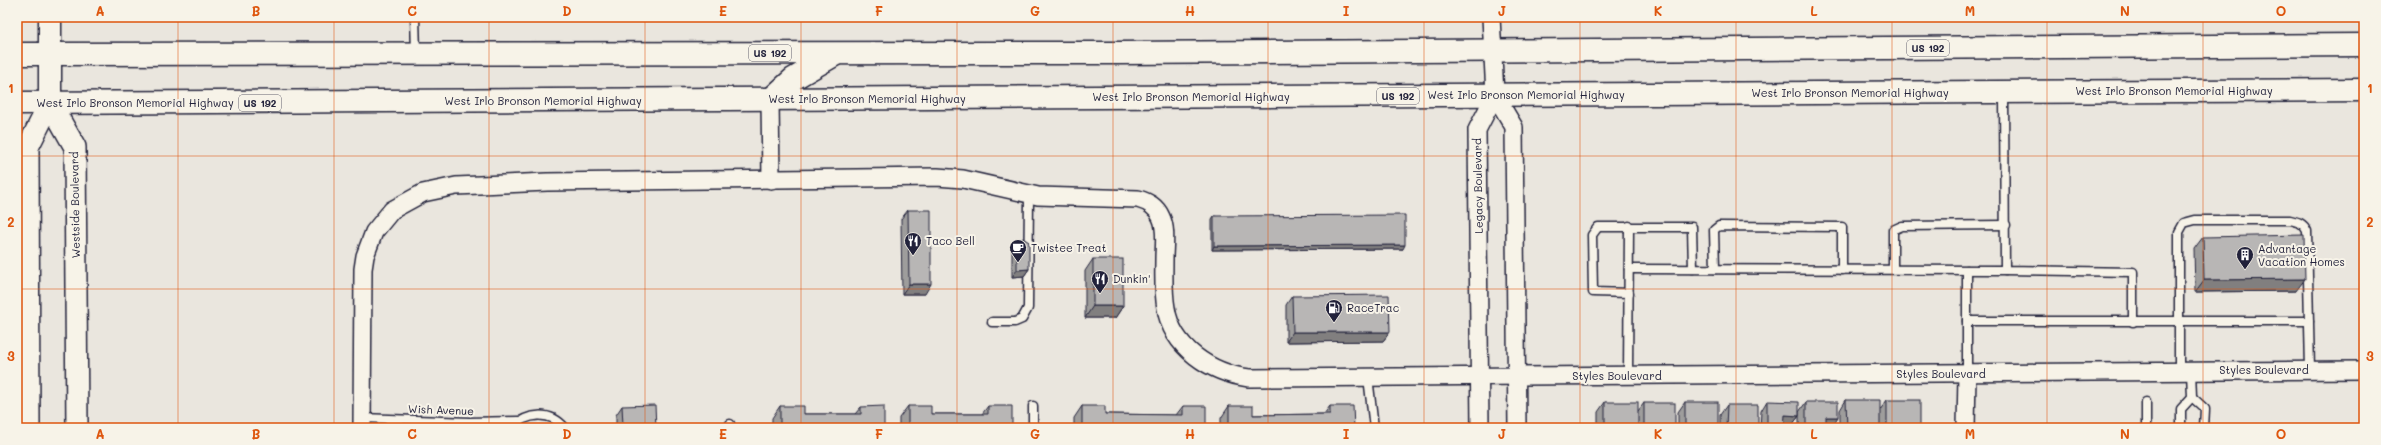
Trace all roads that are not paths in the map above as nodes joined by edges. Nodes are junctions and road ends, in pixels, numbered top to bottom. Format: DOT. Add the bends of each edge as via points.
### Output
graph roads {
  1 [pos="50,17"];
  2 [pos="415,17"];
  3 [pos="1490,17"];
  4 [pos="2364,45"];
  5 [pos="1491,51"];
  6 [pos="837,53"];
  7 [pos="17,54"];
  8 [pos="50,54"];
  9 [pos="416,54"];
  10 [pos="2364,90"];
  11 [pos="2004,92"];
  12 [pos="1495,95"];
  13 [pos="770,100"];
  14 [pos="17,102"];
  15 [pos="50,103"];
  16 [pos="771,180"];
  17 [pos="1029,195"];
  18 [pos="2006,225"];
  19 [pos="1630,226"];
  20 [pos="1629,269"];
  21 [pos="1693,269"];
  22 [pos="1715,269"];
  23 [pos="1893,269"];
  24 [pos="1842,270"];
  25 [pos="1967,270"];
  26 [pos="2005,270"];
  27 [pos="1629,293"];
  28 [pos="1967,321"];
  29 [pos="2310,321"];
  30 [pos="992,322"];
  31 [pos="2133,322"];
  32 [pos="2179,322"];
  33 [pos="2310,370"];
  34 [pos="2364,370"];
  35 [pos="2185,371"];
  36 [pos="1967,374"];
  37 [pos="1517,376"];
  38 [pos="1628,376"];
  39 [pos="1368,377"];
  40 [pos="1481,377"];
  41 [pos="2192,397"];
  42 [pos="2146,402"];
  43 [pos="1033,406"];
  44 [pos="519,421"];
  45 [pos="362,423"];
  46 [pos="429,424"];
  47 [pos="25,426"];
  48 [pos="77,428"];
  49 [pos="511,428"];
  50 [pos="565,428"];
  51 [pos="1033,428"];
  52 [pos="1374,428"];
  53 [pos="1480,428"];
  54 [pos="1517,428"];
  55 [pos="1966,428"];
  56 [pos="2146,428"];
  57 [pos="2181,428"];
  58 [pos="2204,428"];
  1 -- 8 [label="main road"];
  2 -- 9 [label="lane"];
  3 -- 5 [label="street"];
  4 -- 5 [label="main road, US 192"];
  5 -- 6 [label="main road, US 192"];
  5 -- 12 [label="street"];
  6 -- 9 [label="main road, US 192"];
  6 -- 13 [label="main road" via="793,79"];
  7 -- 8 [label="main road, US 192"];
  8 -- 9 [label="main road, US 192"];
  8 -- 15 [label="main road"];
  10 -- 11 [label="main road, West Irlo Bronson Memorial Highway / US 192"];
  11 -- 12 [label="main road, West Irlo Bronson Memorial Highway / US 192"];
  11 -- 18 [label="lane"];
  12 -- 13 [label="main road, West Irlo Bronson Memorial Highway / US 192"];
  12 -- 37 [label="street" via="1514,127"];
  12 -- 40 [label="street, Legacy Boulevard" via="1477,130"];
  13 -- 15 [label="main road, West Irlo Bronson Memorial Highway / US 192"];
  13 -- 16 [label="street"];
  14 -- 15 [label="main road, West Irlo Bronson Memorial Highway / US 192"];
  15 -- 47 [label="street" via="28,147"];
  15 -- 48 [label="street, Westside Boulevard" via="75,147"];
  16 -- 17 [label="street, Styles Boulevard" via="950,178"];
  16 -- 45 [label="street, Styles Boulevard" via="475,184 438,188 407,200 382,220 374,232 365,256 362,282"];
  17 -- 30 [label="lane" via="1028,308 1022,319 1015,322"];
  17 -- 39 [label="street, Styles Boulevard" via="1127,198 1148,202 1155,208 1164,227 1164,296 1169,320 1182,343 1204,362 1233,376 1249,378"];
  18 -- 23 [label="lane" via="1902,226 1893,230"];
  18 -- 26 [label="lane"];
  19 -- 20 [label="lane"];
  19 -- 21 [label="lane" via="1692,227"];
  19 -- 27 [label="lane" via="1598,227 1592,234 1593,292"];
  20 -- 21 [label="lane"];
  20 -- 27 [label="lane"];
  21 -- 22 [label="lane"];
  22 -- 24 [label="lane"];
  22 -- 24 [label="lane" via="1714,230 1719,226 1842,227"];
  23 -- 24 [label="lane"];
  23 -- 25 [label="lane"];
  25 -- 26 [label="lane"];
  25 -- 28 [label="lane"];
  26 -- 31 [label="lane" via="2133,272"];
  27 -- 38 [label="lane"];
  28 -- 31 [label="lane"];
  28 -- 36 [label="lane"];
  29 -- 32 [label="lane"];
  29 -- 32 [label="lane" via="2307,231 2301,222 2195,220 2184,223 2179,232"];
  29 -- 33 [label="lane"];
  31 -- 32 [label="lane"];
  32 -- 35 [label="lane"];
  33 -- 34 [label="street, Styles Boulevard"];
  33 -- 35 [label="street, Styles Boulevard"];
  35 -- 36 [label="street, Styles Boulevard"];
  35 -- 41 [label="lane"];
  36 -- 38 [label="street, Styles Boulevard"];
  36 -- 55 [label="street"];
  37 -- 38 [label="street, Styles Boulevard"];
  37 -- 40 [label="street, Styles Boulevard"];
  37 -- 54 [label="street"];
  39 -- 40 [label="street, Styles Boulevard"];
  39 -- 52 [label="lane"];
  40 -- 53 [label="street, Legacy Boulevard"];
  41 -- 57 [label="lane" via="2181,409"];
  41 -- 58 [label="lane" via="2204,409"];
  42 -- 56 [label="lane"];
  43 -- 51 [label="lane"];
  44 -- 46 [label="lane, Wish Avenue"];
  44 -- 49 [label="lane, Wish Avenue"];
  44 -- 50 [label="lane, Wish Avenue" via="529,416 540,415 551,417"];
  45 -- 46 [label="lane, Wish Avenue"];
}
